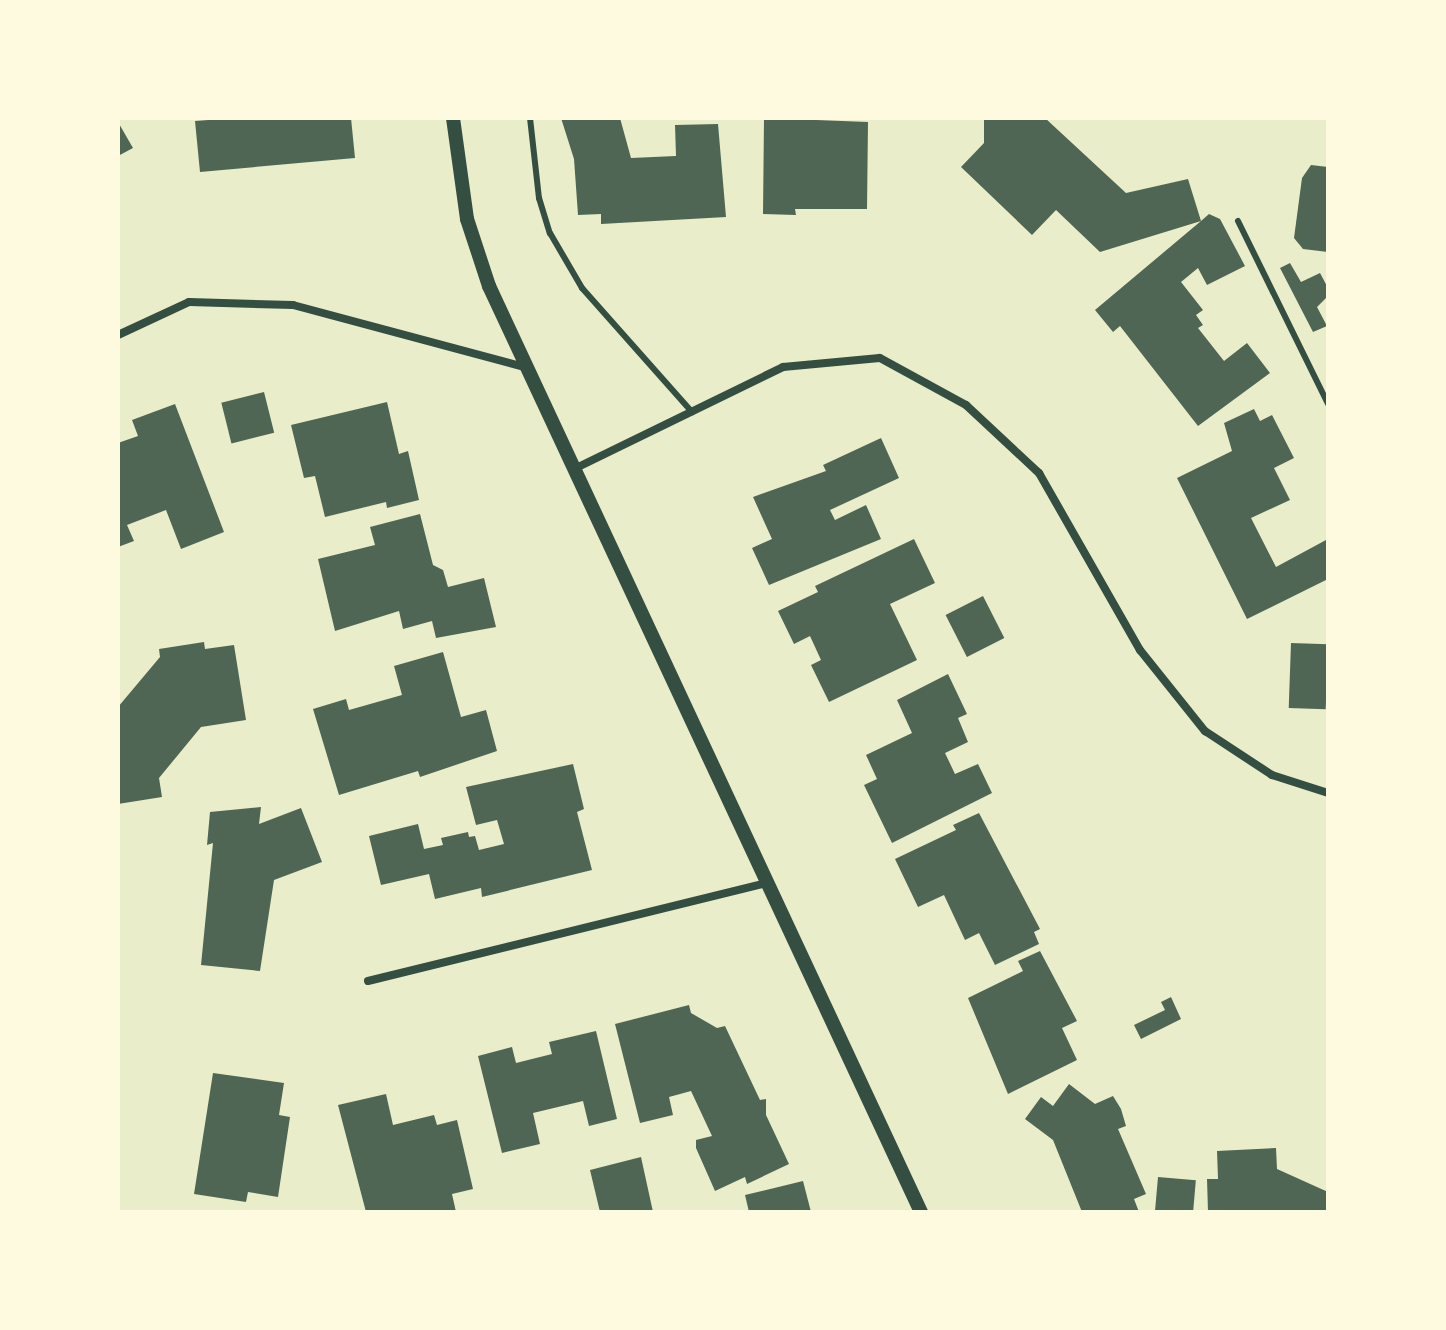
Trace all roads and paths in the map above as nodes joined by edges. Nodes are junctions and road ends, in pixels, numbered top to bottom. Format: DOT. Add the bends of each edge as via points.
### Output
graph roads {
  1 [pos="453,118"];
  2 [pos="530,118"];
  3 [pos="1238,221"];
  4 [pos="118,335"];
  5 [pos="524,367"];
  6 [pos="1328,404"];
  7 [pos="692,412"];
  8 [pos="574,469"];
  9 [pos="1328,793"];
  10 [pos="768,882"];
  11 [pos="368,981"];
  12 [pos="921,1212"];
  1 -- 5 [label="street" via="467,219"];
  2 -- 7 [label="lane" via="539,198 550,233 582,288"];
  3 -- 6 [label="lane"];
  4 -- 5 [label="street" via="189,302 293,305"];
  5 -- 8 [label="street"];
  7 -- 8 [label="street"];
  7 -- 9 [label="street" via="783,367 880,358 966,405 1039,473 1140,650 1205,731 1272,775"];
  8 -- 10 [label="street"];
  10 -- 11 [label="street"];
  10 -- 12 [label="street"];
}
